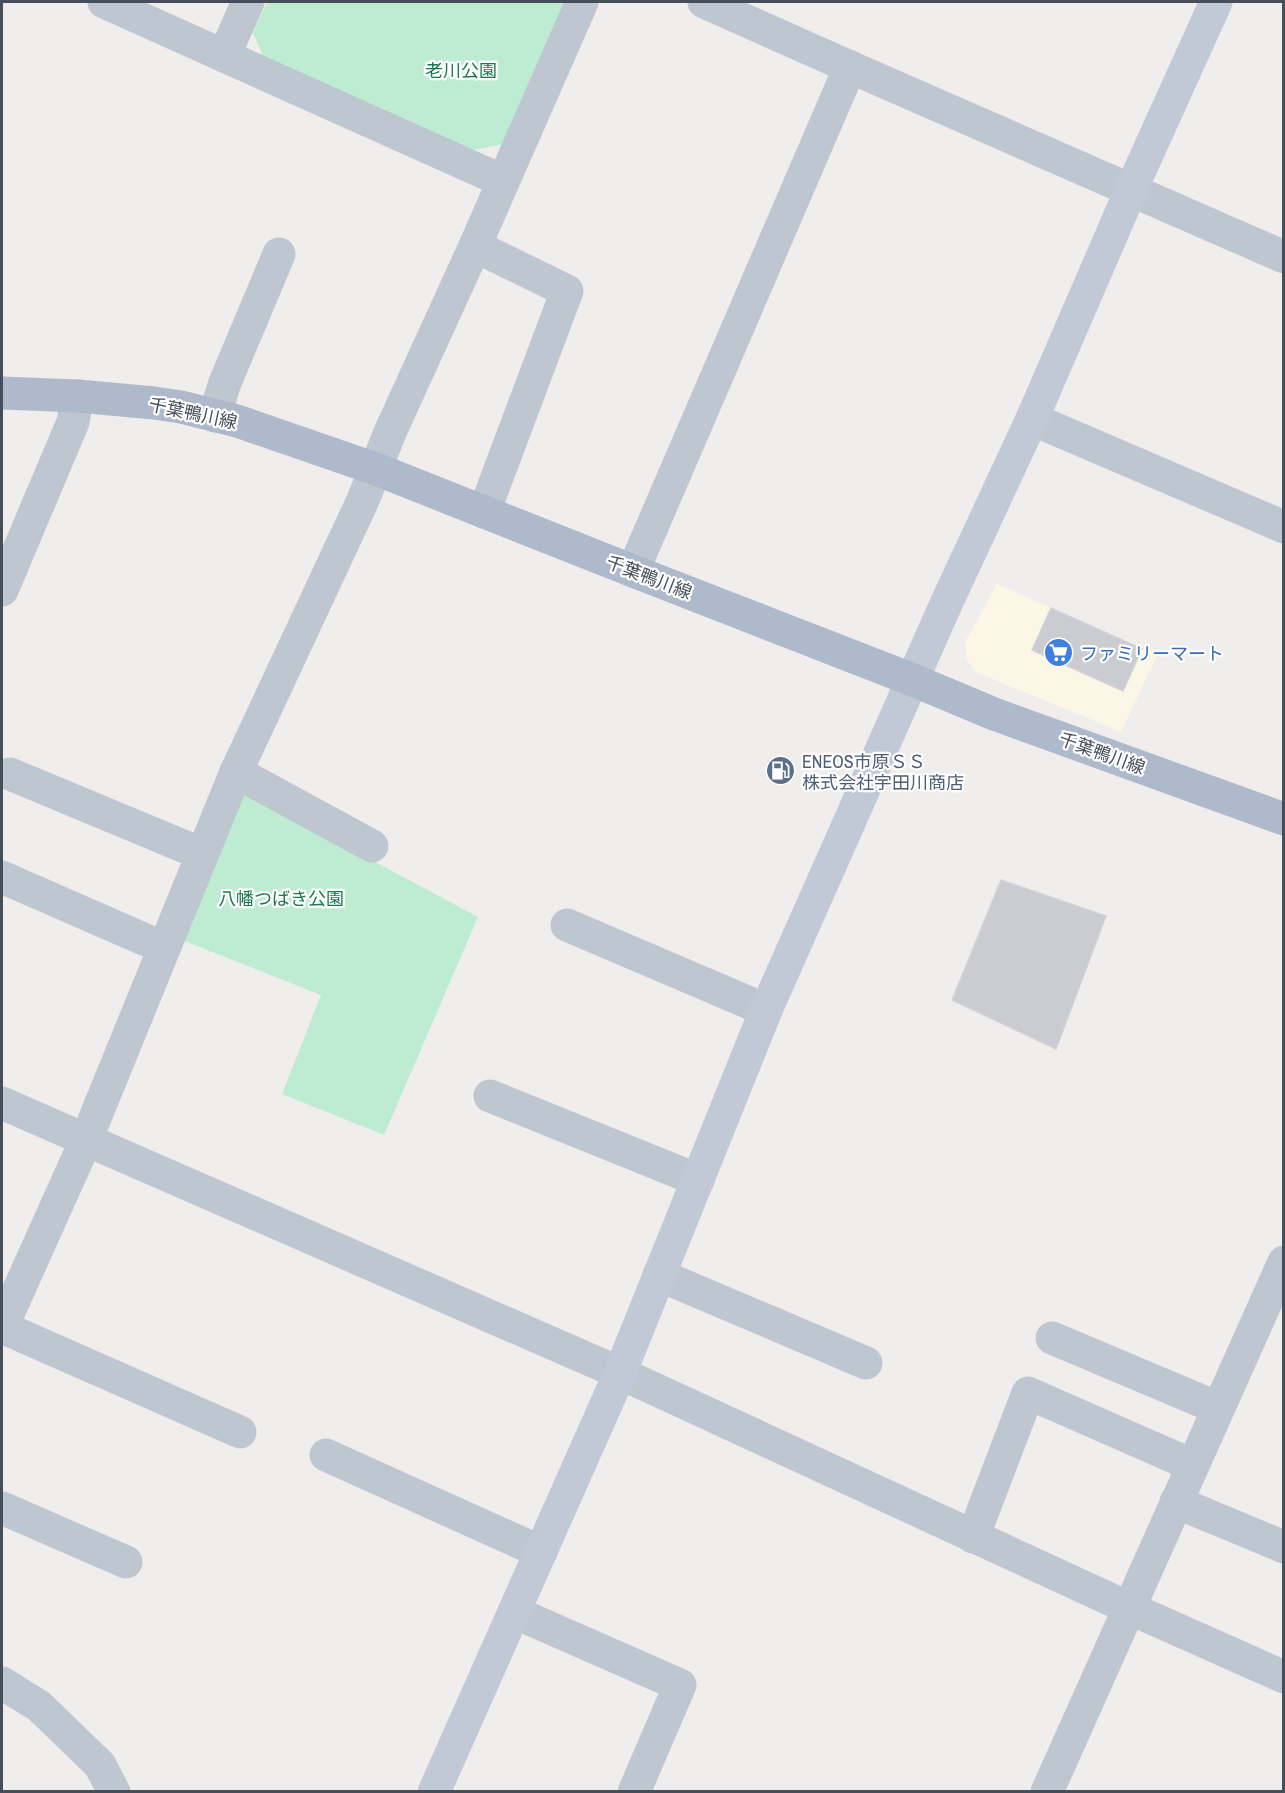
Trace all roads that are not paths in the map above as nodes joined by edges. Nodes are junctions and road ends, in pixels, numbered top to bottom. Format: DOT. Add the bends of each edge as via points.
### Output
graph roads {
  1 [pos="104,2"];
  2 [pos="248,2"];
  3 [pos="582,2"];
  4 [pos="704,2"];
  5 [pos="1216,2"];
  6 [pos="224,56"];
  7 [pos="850,67"];
  8 [pos="502,181"];
  9 [pos="1131,190"];
  10 [pos="475,246"];
  11 [pos="279,254"];
  12 [pos="1284,257"];
  13 [pos="2,393"];
  14 [pos="78,396"];
  15 [pos="215,416"];
  16 [pos="1032,419"];
  17 [pos="376,469"];
  18 [pos="484,512"];
  19 [pos="1284,527"];
  20 [pos="633,571"];
  21 [pos="2,590"];
  22 [pos="913,680"];
  23 [pos="236,772"];
  24 [pos="10,774"];
  25 [pos="1284,819"];
  26 [pos="372,846"];
  27 [pos="202,854"];
  28 [pos="2,877"];
  29 [pos="567,925"];
  30 [pos="164,948"];
  31 [pos="766,1010"];
  32 [pos="490,1096"];
  33 [pos="2,1103"];
  34 [pos="86,1140"];
  35 [pos="698,1180"];
  36 [pos="1284,1262"];
  37 [pos="659,1275"];
  38 [pos="2,1327"];
  39 [pos="1052,1338"];
  40 [pos="866,1363"];
  41 [pos="620,1373"];
  42 [pos="1218,1408"];
  43 [pos="240,1432"];
  44 [pos="326,1455"];
  45 [pos="1192,1465"];
  46 [pos="1176,1502"];
  47 [pos="2,1508"];
  48 [pos="973,1537"];
  49 [pos="1284,1547"];
  50 [pos="541,1552"];
  51 [pos="126,1562"];
  52 [pos="1129,1608"];
  53 [pos="514,1612"];
  54 [pos="1284,1677"];
  55 [pos="2,1683"];
  56 [pos="114,1791"];
  57 [pos="434,1791"];
  58 [pos="634,1791"];
  59 [pos="1047,1791"];
  1 -- 6 [label="street"];
  2 -- 6 [label="street"];
  3 -- 8 [label="street"];
  4 -- 7 [label="street"];
  5 -- 9 [label="street"];
  6 -- 8 [label="street"];
  7 -- 9 [label="street"];
  7 -- 20 [label="street"];
  8 -- 10 [label="street"];
  9 -- 12 [label="street"];
  9 -- 16 [label="street"];
  10 -- 17 [label="street"];
  10 -- 18 [label="street" via="567,291"];
  11 -- 15 [label="street" via="224,385"];
  13 -- 14 [label="main road, 千葉鴨川線"];
  14 -- 15 [label="main road, 千葉鴨川線" via="154,403"];
  14 -- 21 [label="street" via="73,422"];
  15 -- 17 [label="main road, 千葉鴨川線"];
  16 -- 19 [label="street"];
  16 -- 22 [label="street"];
  17 -- 18 [label="main road, 千葉鴨川線"];
  17 -- 23 [label="street"];
  18 -- 20 [label="main road, 千葉鴨川線"];
  20 -- 22 [label="main road, 千葉鴨川線"];
  22 -- 25 [label="main road, 千葉鴨川線" via="994,714"];
  22 -- 31 [label="street"];
  23 -- 26 [label="street"];
  23 -- 27 [label="street"];
  24 -- 27 [label="street"];
  27 -- 30 [label="street"];
  28 -- 30 [label="street"];
  29 -- 31 [label="street"];
  30 -- 34 [label="street"];
  31 -- 35 [label="street"];
  32 -- 35 [label="street"];
  33 -- 34 [label="street"];
  34 -- 38 [label="street"];
  34 -- 41 [label="street"];
  35 -- 37 [label="street"];
  36 -- 42 [label="street"];
  37 -- 40 [label="street"];
  37 -- 41 [label="street"];
  38 -- 43 [label="street"];
  39 -- 42 [label="street"];
  41 -- 48 [label="street"];
  41 -- 50 [label="street"];
  42 -- 45 [label="street"];
  44 -- 50 [label="street"];
  45 -- 46 [label="street"];
  45 -- 48 [label="street" via="1028,1393"];
  46 -- 49 [label="street"];
  46 -- 52 [label="street"];
  47 -- 51 [label="street"];
  48 -- 52 [label="street"];
  50 -- 53 [label="street"];
  52 -- 54 [label="street"];
  52 -- 59 [label="street"];
  53 -- 57 [label="street"];
  53 -- 58 [label="street" via="680,1685"];
  55 -- 56 [label="street" via="39,1706 100,1765"];
}
